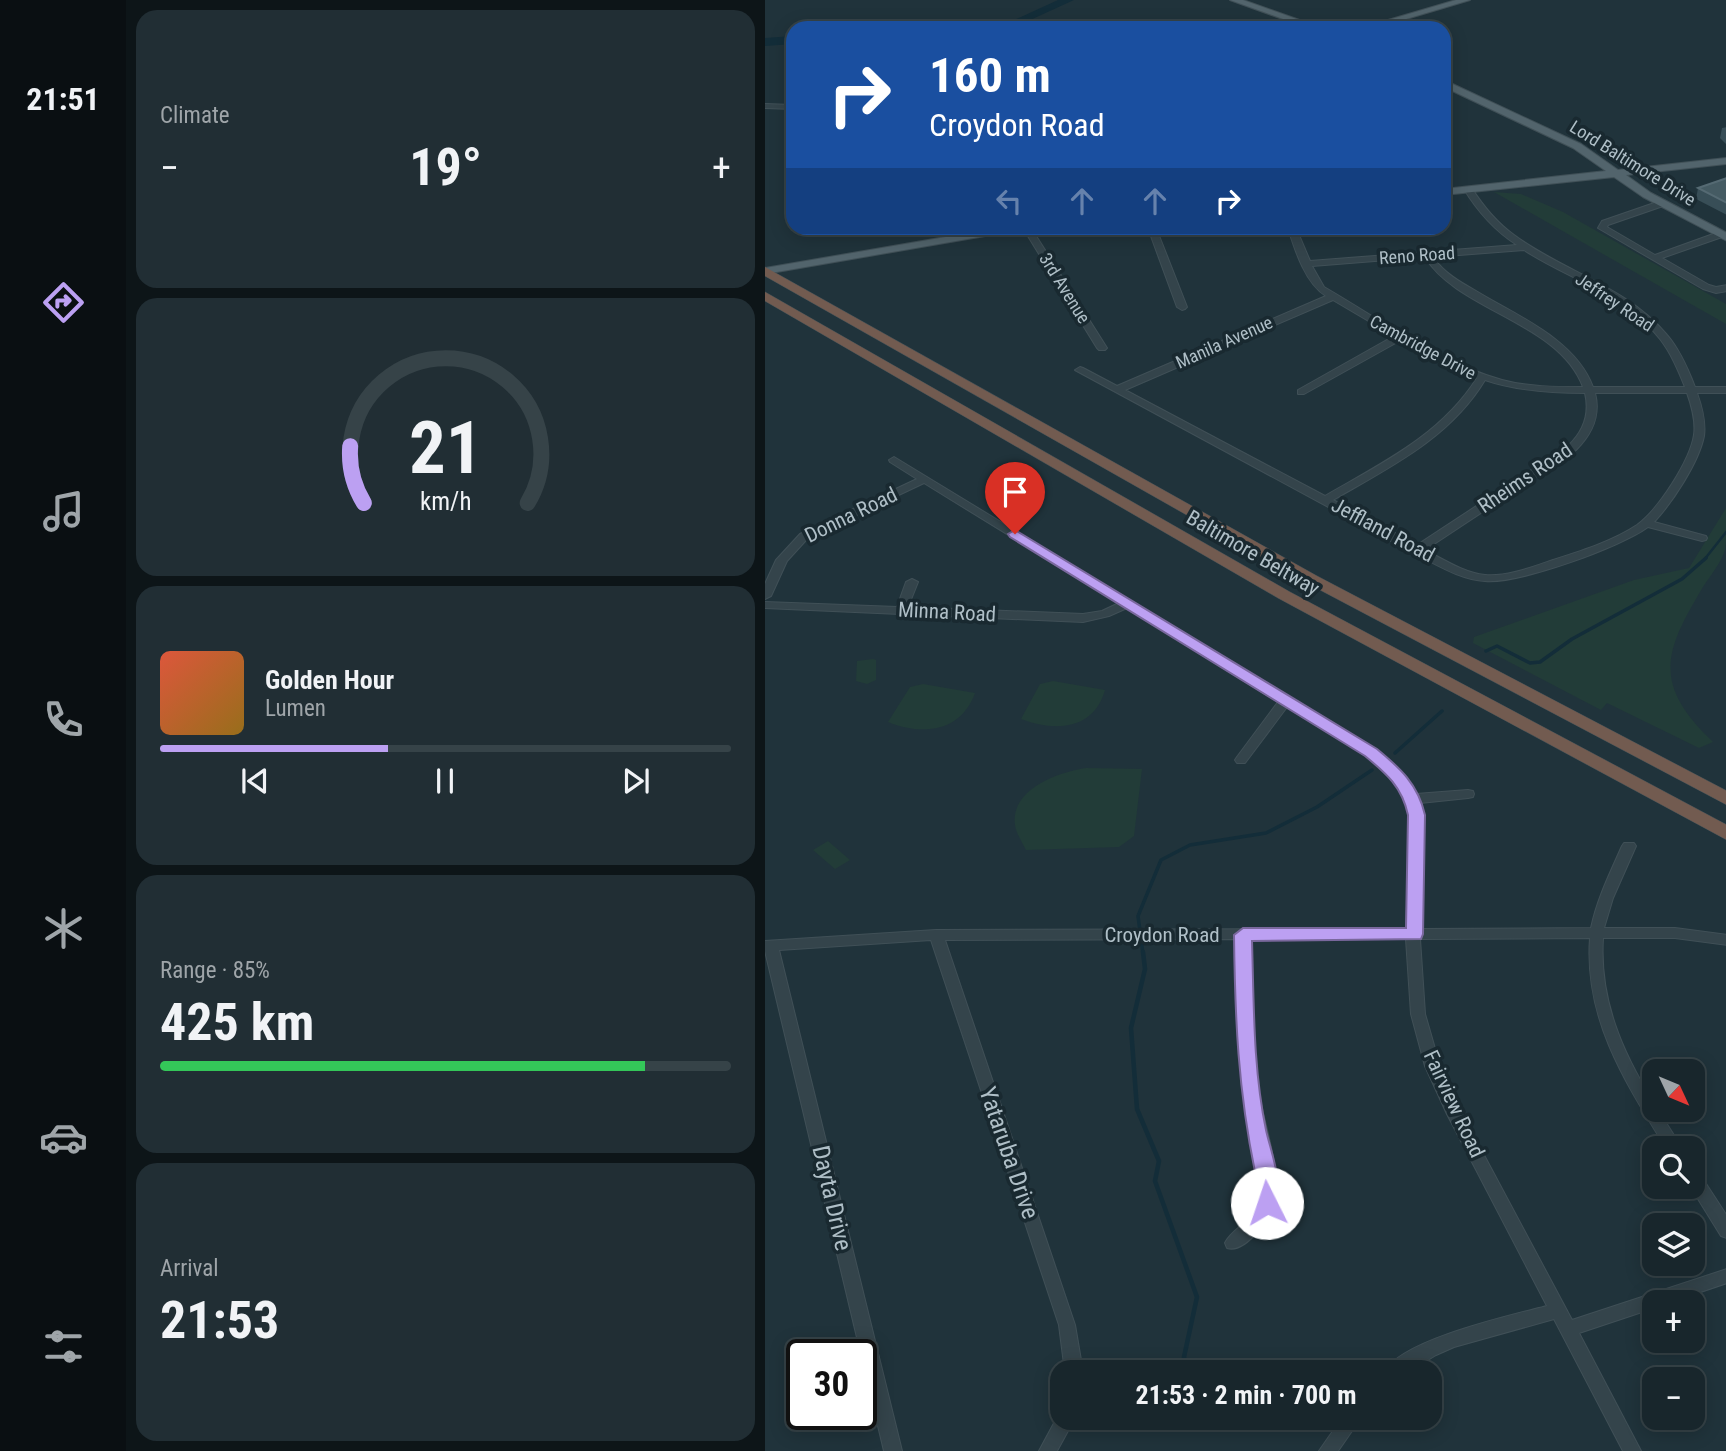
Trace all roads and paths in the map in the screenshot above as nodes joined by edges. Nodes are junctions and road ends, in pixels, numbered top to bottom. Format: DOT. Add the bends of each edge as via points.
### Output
graph roads {
  1 [pos="1233,0"];
  2 [pos="1466,0"];
  3 [pos="1296,21"];
  4 [pos="1390,21"];
  5 [pos="1451,86"];
  6 [pos="765,106"];
  7 [pos="786,107"];
  8 [pos="1726,161"];
  9 [pos="1617,173"];
  10 [pos="1468,189"];
  11 [pos="1451,191"];
  12 [pos="1663,203"];
  13 [pos="958,235"];
  14 [pos="1031,235"];
  15 [pos="1155,235"];
  16 [pos="1295,235"];
  17 [pos="1723,237"];
  18 [pos="1527,247"];
  19 [pos="1428,255"];
  20 [pos="1654,258"];
  21 [pos="1307,264"];
  22 [pos="765,271"];
  23 [pos="1726,288"];
  24 [pos="765,296"];
  25 [pos="1332,297"];
  26 [pos="1182,307"];
  27 [pos="1400,337"];
  28 [pos="1102,348"];
  29 [pos="1080,370"];
  30 [pos="1482,378"];
  31 [pos="1118,389"];
  32 [pos="1726,390"];
  33 [pos="1590,391"];
  34 [pos="1691,391"];
  35 [pos="1301,392"];
  36 [pos="894,460"];
  37 [pos="925,479"];
  38 [pos="1325,500"];
  39 [pos="1647,523"];
  40 [pos="1702,538"];
  41 [pos="1418,549"];
  42 [pos="912,582"];
  43 [pos="765,596"];
  44 [pos="765,604"];
  45 [pos="1127,604"];
  46 [pos="901,610"];
  47 [pos="1286,701"];
  48 [pos="1241,760"];
  49 [pos="1468,794"];
  50 [pos="1413,799"];
  51 [pos="1726,799"];
  52 [pos="1726,834"];
  53 [pos="1629,846"];
  54 [pos="1414,934"];
  55 [pos="1597,934"];
  56 [pos="936,935"];
  57 [pos="1243,935"];
  58 [pos="1726,940"];
  59 [pos="768,946"];
  60 [pos="1666,1136"];
  61 [pos="1705,1197"];
  62 [pos="1726,1231"];
  63 [pos="1233,1243"];
  64 [pos="1726,1276"];
  65 [pos="1559,1310"];
  66 [pos="1568,1329"];
  67 [pos="1072,1360"];
  68 [pos="1412,1360"];
  69 [pos="1059,1430"];
  70 [pos="1343,1430"];
  71 [pos="893,1451"];
  72 [pos="1048,1451"];
  73 [pos="1328,1451"];
  74 [pos="1632,1451"];
  1 -- 3 [label="main road"];
  2 -- 4 [label="main road"];
  5 -- 9 [label="main road, Lord Baltimore Drive" via="1577,146"];
  6 -- 7 [label="street"];
  8 -- 9 [label="main road"];
  9 -- 10 [label="main road"];
  9 -- 12 [label="main road, Lord Baltimore Drive"];
  10 -- 11 [label="main road"];
  10 -- 18 [label="street, Jeffrey Road" via="1487,217"];
  12 -- 17 [label="main road, Lord Baltimore Drive"];
  12 -- 20 [label="street" via="1602,225"];
  13 -- 22 [label="main road"];
  14 -- 28 [label="street, 3rd Avenue"];
  15 -- 26 [label="street"];
  16 -- 21 [label="street, Cambridge Drive"];
  17 -- 20 [label="street"];
  18 -- 19 [label="street, Reno Road"];
  18 -- 34 [label="street, Jeffrey Road" via="1653,325 1673,348"];
  19 -- 21 [label="street, Reno Road"];
  19 -- 33 [label="street, Rheims Road" via="1444,275 1568,354"];
  20 -- 23 [label="street" via="1711,289"];
  21 -- 25 [label="street, Cambridge Drive" via="1315,282"];
  22 -- 51 [label="highway, Baltimore Beltway" via="1322,585"];
  24 -- 52 [label="highway, Baltimore Beltway" via="1317,614"];
  25 -- 27 [label="street, Cambridge Drive"];
  25 -- 31 [label="street, Manila Avenue"];
  27 -- 30 [label="street, Cambridge Drive"];
  27 -- 35 [label="street"];
  29 -- 31 [label="street, Jeffland Road"];
  30 -- 33 [label="street, Cambridge Drive" via="1536,389"];
  30 -- 38 [label="street" via="1469,402 1450,422"];
  31 -- 38 [label="street, Jeffland Road"];
  32 -- 34 [label="street, Cambridge Drive"];
  33 -- 34 [label="street, Cambridge Drive"];
  33 -- 41 [label="street, Rheims Road" via="1590,427 1572,449"];
  34 -- 39 [label="street, Jeffrey Road" via="1701,425 1699,444"];
  36 -- 37 [label="street, Fairview Road"];
  37 -- 43 [label="street, Donna Road" via="804,536 782,560"];
  37 -- 45 [label="street, Fairview Road"];
  38 -- 41 [label="street, Jeffland Road"];
  39 -- 40 [label="street"];
  39 -- 41 [label="street, Jeffland Road" via="1611,541 1501,579 1471,575"];
  42 -- 46 [label="street"];
  44 -- 46 [label="street, Minna Road"];
  45 -- 46 [label="street, Minna Road" via="1083,618"];
  45 -- 47 [label="street, Fairview Road"];
  47 -- 48 [label="street"];
  47 -- 50 [label="street, Fairview Road" via="1389,766"];
  49 -- 50 [label="street"];
  50 -- 54 [label="street, Fairview Road" via="1417,815"];
  53 -- 55 [label="street" via="1606,898"];
  54 -- 55 [label="street, Croydon Road"];
  54 -- 57 [label="street, Croydon Road"];
  54 -- 65 [label="street, Fairview Road" via="1418,1013 1430,1060"];
  55 -- 58 [label="street, Croydon Road" via="1676,933"];
  55 -- 60 [label="street" via="1600,1000 1612,1042"];
  56 -- 57 [label="street, Croydon Road"];
  56 -- 59 [label="street, Croydon Road"];
  56 -- 67 [label="street, Yataruba Drive" via="1067,1325"];
  57 -- 63 [label="street" via="1245,1048 1268,1185 1267,1203 1259,1218"];
  59 -- 71 [label="street, Dayta Drive"];
  61 -- 62 [label="street"];
  64 -- 66 [label="street"];
  65 -- 66 [label="street, Fairview Road"];
  65 -- 68 [label="street" via="1444,1344"];
  66 -- 74 [label="street, Fairview Road"];
  69 -- 72 [label="street"];
  70 -- 73 [label="street"];
}
